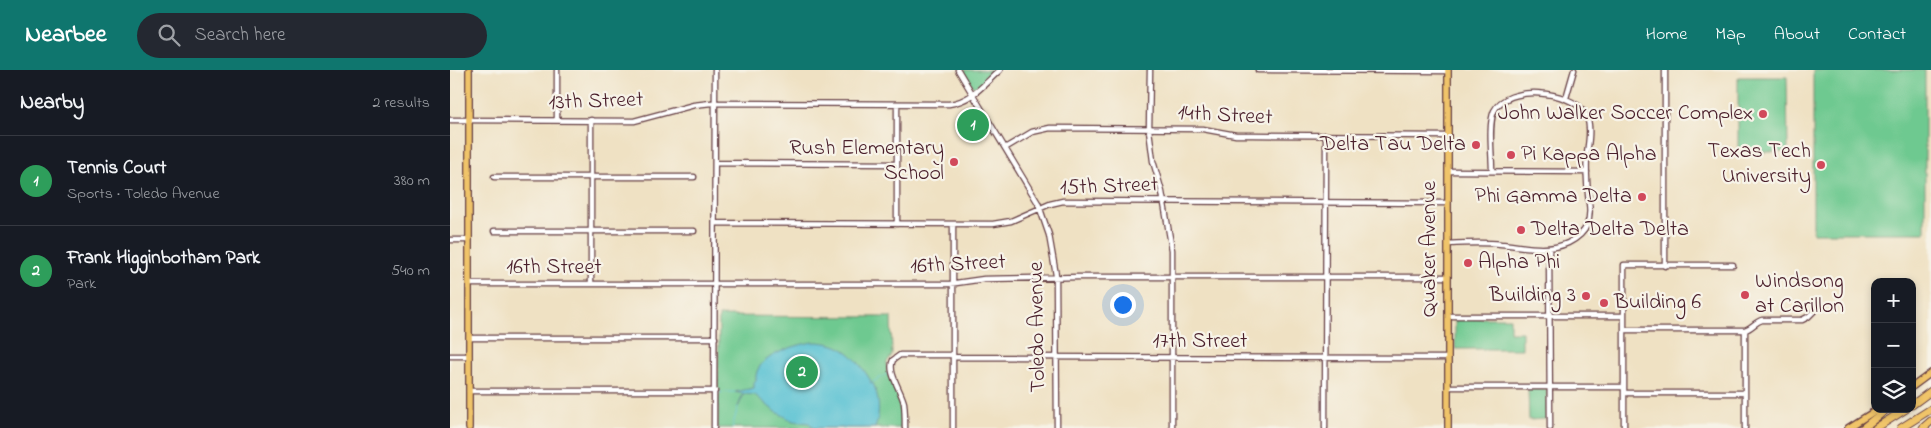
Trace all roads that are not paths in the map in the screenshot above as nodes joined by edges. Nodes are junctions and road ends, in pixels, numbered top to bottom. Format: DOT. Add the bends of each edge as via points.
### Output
graph roads {
  1 [pos="469,70"];
  2 [pos="557,70"];
  3 [pos="715,70"];
  4 [pos="958,70"];
  5 [pos="1000,70"];
  6 [pos="1150,70"];
  7 [pos="1258,70"];
  8 [pos="1448,70"];
  9 [pos="1574,70"];
  10 [pos="1664,70"];
  11 [pos="973,95"];
  12 [pos="1566,98"];
  13 [pos="715,103"];
  14 [pos="897,104"];
  15 [pos="450,120"];
  16 [pos="469,120"];
  17 [pos="557,120"];
  18 [pos="592,120"];
  19 [pos="1149,129"];
  20 [pos="1326,136"];
  21 [pos="1448,136"];
  22 [pos="1005,148"];
  23 [pos="715,164"];
  24 [pos="897,164"];
  25 [pos="1448,171"];
  26 [pos="1492,171"];
  27 [pos="1587,172"];
  28 [pos="494,177"];
  29 [pos="591,177"];
  30 [pos="694,177"];
  31 [pos="1164,201"];
  32 [pos="1326,203"];
  33 [pos="1448,203"];
  34 [pos="1040,209"];
  35 [pos="715,223"];
  36 [pos="897,224"];
  37 [pos="953,224"];
  38 [pos="494,231"];
  39 [pos="591,231"];
  40 [pos="694,231"];
  41 [pos="450,240"];
  42 [pos="469,240"];
  43 [pos="1448,244"];
  44 [pos="1550,248"];
  45 [pos="1733,265"];
  46 [pos="1665,266"];
  47 [pos="1172,277"];
  48 [pos="1325,277"];
  49 [pos="1448,277"];
  50 [pos="1056,278"];
  51 [pos="469,284"];
  52 [pos="591,284"];
  53 [pos="715,284"];
  54 [pos="953,284"];
  55 [pos="1816,309"];
  56 [pos="1448,316"];
  57 [pos="1550,316"];
  58 [pos="1624,316"];
  59 [pos="1624,330"];
  60 [pos="1745,330"];
  61 [pos="469,338"];
  62 [pos="715,338"];
  63 [pos="450,356"];
  64 [pos="469,356"];
  65 [pos="952,356"];
  66 [pos="1057,358"];
  67 [pos="1171,358"];
  68 [pos="1325,358"];
  69 [pos="1448,358"];
  70 [pos="1931,372"];
  71 [pos="1916,384"];
  72 [pos="1448,387"];
  73 [pos="1550,387"];
  74 [pos="1624,387"];
  75 [pos="469,391"];
  76 [pos="715,391"];
  77 [pos="1931,391"];
  78 [pos="1624,393"];
  79 [pos="1745,393"];
  80 [pos="1916,402"];
  81 [pos="1931,409"];
  82 [pos="1872,413"];
  83 [pos="1882,413"];
  84 [pos="1900,413"];
  85 [pos="1931,421"];
  86 [pos="1923,427"];
  87 [pos="469,428"];
  88 [pos="714,428"];
  89 [pos="905,428"];
  90 [pos="952,428"];
  91 [pos="1057,428"];
  92 [pos="1172,428"];
  93 [pos="1325,428"];
  94 [pos="1448,428"];
  95 [pos="1550,428"];
  96 [pos="1624,428"];
  97 [pos="1745,428"];
  98 [pos="1848,428"];
  99 [pos="1863,428"];
  100 [pos="1876,428"];
  101 [pos="1901,428"];
  1 -- 16 [label="main road"];
  2 -- 17 [label="street"];
  3 -- 13 [label="street"];
  4 -- 11 [label="street, Toledo Avenue"];
  5 -- 11 [label="street, 13th Street"];
  6 -- 19 [label="street"];
  7 -- 8 [label="street"];
  8 -- 21 [label="main road, Quaker Avenue"];
  9 -- 12 [label="street"];
  10 -- 46 [label="street"];
  11 -- 14 [label="street, 13th Street" via="949,104"];
  11 -- 22 [label="street, Toledo Avenue"];
  12 -- 26 [label="street" via="1532,93 1510,98 1498,105 1492,121"];
  12 -- 27 [label="street" via="1585,113 1589,125"];
  13 -- 14 [label="street, 13th Street"];
  13 -- 18 [label="street, 13th Street" via="634,120"];
  13 -- 23 [label="street"];
  14 -- 24 [label="street"];
  15 -- 16 [label="street, 13th Street"];
  16 -- 17 [label="street, 13th Street"];
  16 -- 42 [label="main road"];
  17 -- 18 [label="street, 13th Street"];
  18 -- 29 [label="street"];
  19 -- 20 [label="street, 14th Street" via="1213,129 1236,135"];
  19 -- 22 [label="street, 14th Street" via="1040,129"];
  19 -- 31 [label="street" via="1153,161"];
  20 -- 21 [label="street, 14th Street"];
  20 -- 32 [label="street"];
  21 -- 25 [label="main road, Quaker Avenue"];
  22 -- 34 [label="street, Toledo Avenue"];
  23 -- 24 [label="street"];
  23 -- 35 [label="street"];
  24 -- 36 [label="street"];
  25 -- 26 [label="street"];
  25 -- 33 [label="main road, Quaker Avenue"];
  26 -- 27 [label="street"];
  27 -- 44 [label="street" via="1590,210 1587,225 1574,240"];
  28 -- 29 [label="street"];
  29 -- 30 [label="street"];
  29 -- 39 [label="street"];
  31 -- 32 [label="street, 15th Street"];
  31 -- 34 [label="street, 15th Street" via="1059,201"];
  31 -- 47 [label="street"];
  32 -- 33 [label="street, 15th Street"];
  32 -- 48 [label="street"];
  33 -- 43 [label="main road, Quaker Avenue"];
  34 -- 37 [label="street, 15th Street" via="1005,222"];
  34 -- 50 [label="street, Toledo Avenue" via="1052,246"];
  35 -- 36 [label="street, 15th Street"];
  35 -- 53 [label="street"];
  36 -- 37 [label="street, 15th Street"];
  37 -- 54 [label="street"];
  38 -- 39 [label="street"];
  39 -- 40 [label="street"];
  39 -- 52 [label="street"];
  41 -- 42 [label="street"];
  42 -- 51 [label="main road"];
  43 -- 44 [label="street"];
  43 -- 49 [label="main road, Quaker Avenue"];
  44 -- 57 [label="street"];
  45 -- 46 [label="street"];
  46 -- 58 [label="street" via="1624,265"];
  47 -- 48 [label="street, 16th Street"];
  47 -- 50 [label="street, 16th Street"];
  47 -- 67 [label="street"];
  48 -- 49 [label="street, 16th Street"];
  48 -- 68 [label="street"];
  49 -- 56 [label="main road, Quaker Avenue"];
  50 -- 54 [label="street, 16th Street" via="984,279"];
  50 -- 66 [label="street, Toledo Avenue"];
  51 -- 52 [label="street, 16th Street"];
  51 -- 61 [label="main road"];
  52 -- 53 [label="street, 16th Street"];
  53 -- 54 [label="street, 16th Street"];
  53 -- 62 [label="street"];
  54 -- 65 [label="street"];
  55 -- 60 [label="street" via="1802,320 1762,320"];
  56 -- 57 [label="street"];
  56 -- 69 [label="main road, Quaker Avenue"];
  57 -- 58 [label="street"];
  57 -- 73 [label="street"];
  58 -- 59 [label="street"];
  59 -- 60 [label="street"];
  59 -- 74 [label="street"];
  60 -- 79 [label="street"];
  61 -- 62 [label="street"];
  61 -- 64 [label="main road"];
  62 -- 76 [label="street"];
  63 -- 64 [label="street"];
  64 -- 75 [label="main road"];
  65 -- 66 [label="street, 17th Street"];
  65 -- 89 [label="street, 17th Street" via="900,355 893,360 891,369 901,391"];
  65 -- 90 [label="street"];
  66 -- 67 [label="street, 17th Street"];
  66 -- 91 [label="street, Toledo Avenue"];
  67 -- 68 [label="street, 17th Street"];
  67 -- 92 [label="street"];
  68 -- 69 [label="street, 17th Street"];
  68 -- 93 [label="street"];
  69 -- 72 [label="main road, Quaker Avenue"];
  70 -- 71 [label="main road"];
  72 -- 73 [label="street"];
  72 -- 94 [label="main road, Quaker Avenue"];
  73 -- 74 [label="street"];
  73 -- 95 [label="street"];
  74 -- 78 [label="street"];
  75 -- 76 [label="street"];
  75 -- 87 [label="main road"];
  76 -- 88 [label="street"];
  77 -- 80 [label="highway"];
  78 -- 79 [label="street"];
  78 -- 96 [label="street"];
  79 -- 97 [label="street"];
  81 -- 101 [label="highway"];
  82 -- 98 [label="main road"];
  83 -- 99 [label="highway"];
  84 -- 100 [label="highway"];
  85 -- 86 [label="highway"];
}
